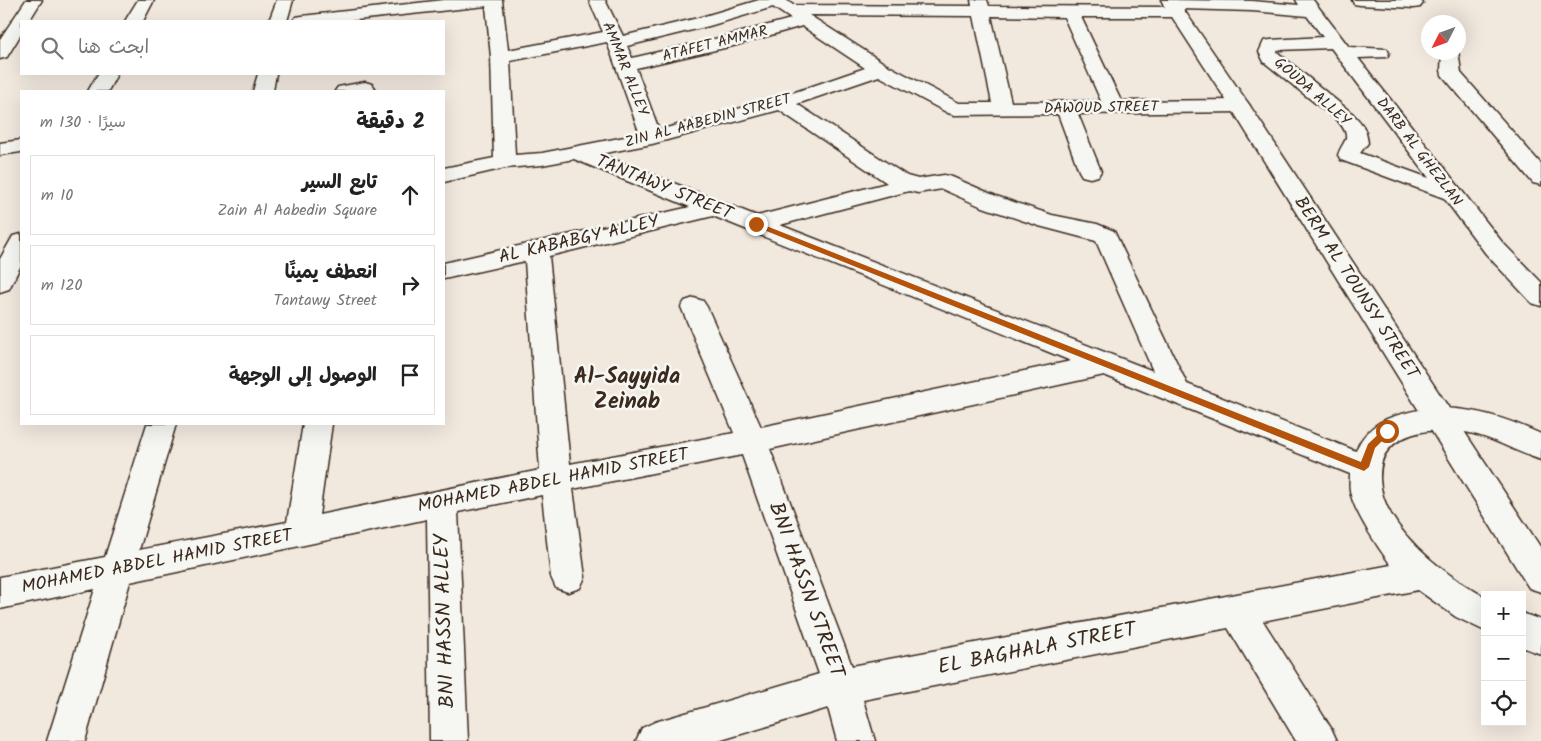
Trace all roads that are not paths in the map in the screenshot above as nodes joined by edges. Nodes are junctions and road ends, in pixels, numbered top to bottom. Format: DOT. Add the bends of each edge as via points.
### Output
graph roads {
  1 [pos="34,0"];
  2 [pos="146,0"];
  3 [pos="286,0"];
  4 [pos="492,0"];
  5 [pos="597,0"];
  6 [pos="1360,0"];
  7 [pos="779,3"];
  8 [pos="1414,3"];
  9 [pos="981,5"];
  10 [pos="1172,5"];
  11 [pos="1309,5"];
  12 [pos="380,11"];
  13 [pos="1070,11"];
  14 [pos="21,20"];
  15 [pos="135,20"];
  16 [pos="278,20"];
  17 [pos="310,20"];
  18 [pos="805,20"];
  19 [pos="20,22"];
  20 [pos="615,39"];
  21 [pos="1340,47"];
  22 [pos="1380,52"];
  23 [pos="0,53"];
  24 [pos="20,56"];
  25 [pos="500,57"];
  26 [pos="0,59"];
  27 [pos="1451,60"];
  28 [pos="625,65"];
  29 [pos="880,69"];
  30 [pos="106,75"];
  31 [pos="267,75"];
  32 [pos="366,84"];
  33 [pos="99,90"];
  34 [pos="263,90"];
  35 [pos="348,90"];
  36 [pos="782,103"];
  37 [pos="1240,106"];
  38 [pos="1114,108"];
  39 [pos="1003,109"];
  40 [pos="1066,109"];
  41 [pos="652,138"];
  42 [pos="20,146"];
  43 [pos="0,149"];
  44 [pos="577,153"];
  45 [pos="506,162"];
  46 [pos="1090,171"];
  47 [pos="445,175"];
  48 [pos="1541,178"];
  49 [pos="908,184"];
  50 [pos="1450,193"];
  51 [pos="715,208"];
  52 [pos="756,224"];
  53 [pos="20,244"];
  54 [pos="536,251"];
  55 [pos="445,271"];
  56 [pos="7,274"];
  57 [pos="1541,297"];
  58 [pos="694,307"];
  59 [pos="1106,364"];
  60 [pos="1176,392"];
  61 [pos="1439,419"];
  62 [pos="161,425"];
  63 [pos="317,425"];
  64 [pos="752,441"];
  65 [pos="1541,448"];
  66 [pos="1364,467"];
  67 [pos="556,480"];
  68 [pos="442,502"];
  69 [pos="301,534"];
  70 [pos="116,570"];
  71 [pos="1423,574"];
  72 [pos="568,577"];
  73 [pos="1541,577"];
  74 [pos="0,593"];
  75 [pos="1237,611"];
  76 [pos="1481,613"];
  77 [pos="1526,631"];
  78 [pos="1541,637"];
  79 [pos="841,686"];
  80 [pos="66,741"];
  81 [pos="449,741"];
  82 [pos="655,741"];
  83 [pos="856,741"];
  84 [pos="1318,741"];
  1 -- 14 [label="street"];
  2 -- 15 [label="street"];
  3 -- 16 [label="street"];
  4 -- 12 [label="street"];
  4 -- 25 [label="street"];
  5 -- 20 [label="street, AMMAR ALLEY"];
  6 -- 8 [label="street"];
  7 -- 9 [label="street"];
  7 -- 18 [label="street"];
  7 -- 20 [label="street"];
  9 -- 13 [label="street"];
  9 -- 39 [label="street"];
  10 -- 11 [label="street"];
  10 -- 13 [label="street"];
  10 -- 37 [label="street, BERM AL TOUNSY STREET"];
  11 -- 21 [label="street, DARB AL GHEZLAN"];
  12 -- 17 [label="street"];
  13 -- 38 [label="street"];
  18 -- 28 [label="street, ATAFET AMMAR"];
  18 -- 29 [label="street"];
  19 -- 23 [label="street"];
  20 -- 25 [label="street"];
  20 -- 28 [label="street, AMMAR ALLEY"];
  21 -- 22 [label="street"];
  21 -- 50 [label="street, DARB AL GHEZLAN"];
  21 -- 50 [label="street, GOUDA ALLEY" via="1276,44 1270,45 1268,52 1271,58 1346,118 1356,130 1357,143 1349,155"];
  24 -- 26 [label="street"];
  25 -- 45 [label="street"];
  27 -- 48 [label="street" via="1452,75"];
  28 -- 41 [label="street, AMMAR ALLEY"];
  29 -- 36 [label="street, ZIN AL AABEDIN STREET"];
  29 -- 39 [label="street, DAWOUD STREET" via="948,107"];
  30 -- 33 [label="street"];
  31 -- 34 [label="street"];
  32 -- 35 [label="street"];
  36 -- 41 [label="street, ZIN AL AABEDIN STREET"];
  36 -- 49 [label="street" via="892,177"];
  37 -- 38 [label="street, DAWOUD STREET"];
  37 -- 61 [label="street, BERM AL TOUNSY STREET"];
  38 -- 40 [label="street, DAWOUD STREET"];
  39 -- 40 [label="street, DAWOUD STREET"];
  40 -- 46 [label="street"];
  41 -- 44 [label="street, ZIN AL AABEDIN STREET"];
  42 -- 43 [label="street"];
  44 -- 45 [label="street, ZIN AL AABEDIN STREET"];
  44 -- 51 [label="street, TANTAWY STREET"];
  45 -- 47 [label="street, ZIN AL AABEDIN STREET"];
  49 -- 52 [label="street"];
  49 -- 60 [label="street" via="918,186 944,182 1046,221 1106,236"];
  50 -- 57 [label="street, DARB AL GHEZLAN" via="1494,248"];
  51 -- 52 [label="street, TANTAWY STREET"];
  51 -- 54 [label="street, AL KABABGY ALLEY"];
  52 -- 59 [label="street, TANTAWY STREET"];
  53 -- 56 [label="street"];
  54 -- 55 [label="street, AL KABABGY ALLEY"];
  54 -- 67 [label="street"];
  58 -- 64 [label="street, BNI HASSN STREET"];
  59 -- 60 [label="street, TANTAWY STREET"];
  59 -- 64 [label="street, MOHAMED ABDEL HAMID STREET"];
  60 -- 66 [label="street, TANTAWY STREET"];
  61 -- 65 [label="street" via="1478,423"];
  61 -- 66 [label="street" via="1410,422 1387,431 1371,446"];
  61 -- 73 [label="street, BERM AL TOUNSY STREET"];
  62 -- 70 [label="street"];
  63 -- 69 [label="street"];
  64 -- 67 [label="street, MOHAMED ABDEL HAMID STREET"];
  64 -- 79 [label="street, BNI HASSN STREET"];
  66 -- 71 [label="street" via="1366,491 1376,518 1395,546"];
  67 -- 68 [label="street, MOHAMED ABDEL HAMID STREET"];
  67 -- 72 [label="street"];
  68 -- 69 [label="street, MOHAMED ABDEL HAMID STREET"];
  68 -- 81 [label="street, BNI HASSN ALLEY"];
  69 -- 70 [label="street, MOHAMED ABDEL HAMID STREET"];
  70 -- 74 [label="street, MOHAMED ABDEL HAMID STREET"];
  70 -- 80 [label="street"];
  71 -- 75 [label="street, EL BAGHALA STREET"];
  71 -- 76 [label="street"];
  75 -- 79 [label="street, EL BAGHALA STREET"];
  75 -- 84 [label="street"];
  77 -- 78 [label="street"];
  79 -- 82 [label="street, EL BAGHALA STREET"];
  79 -- 83 [label="street, BNI HASSN STREET"];
}
